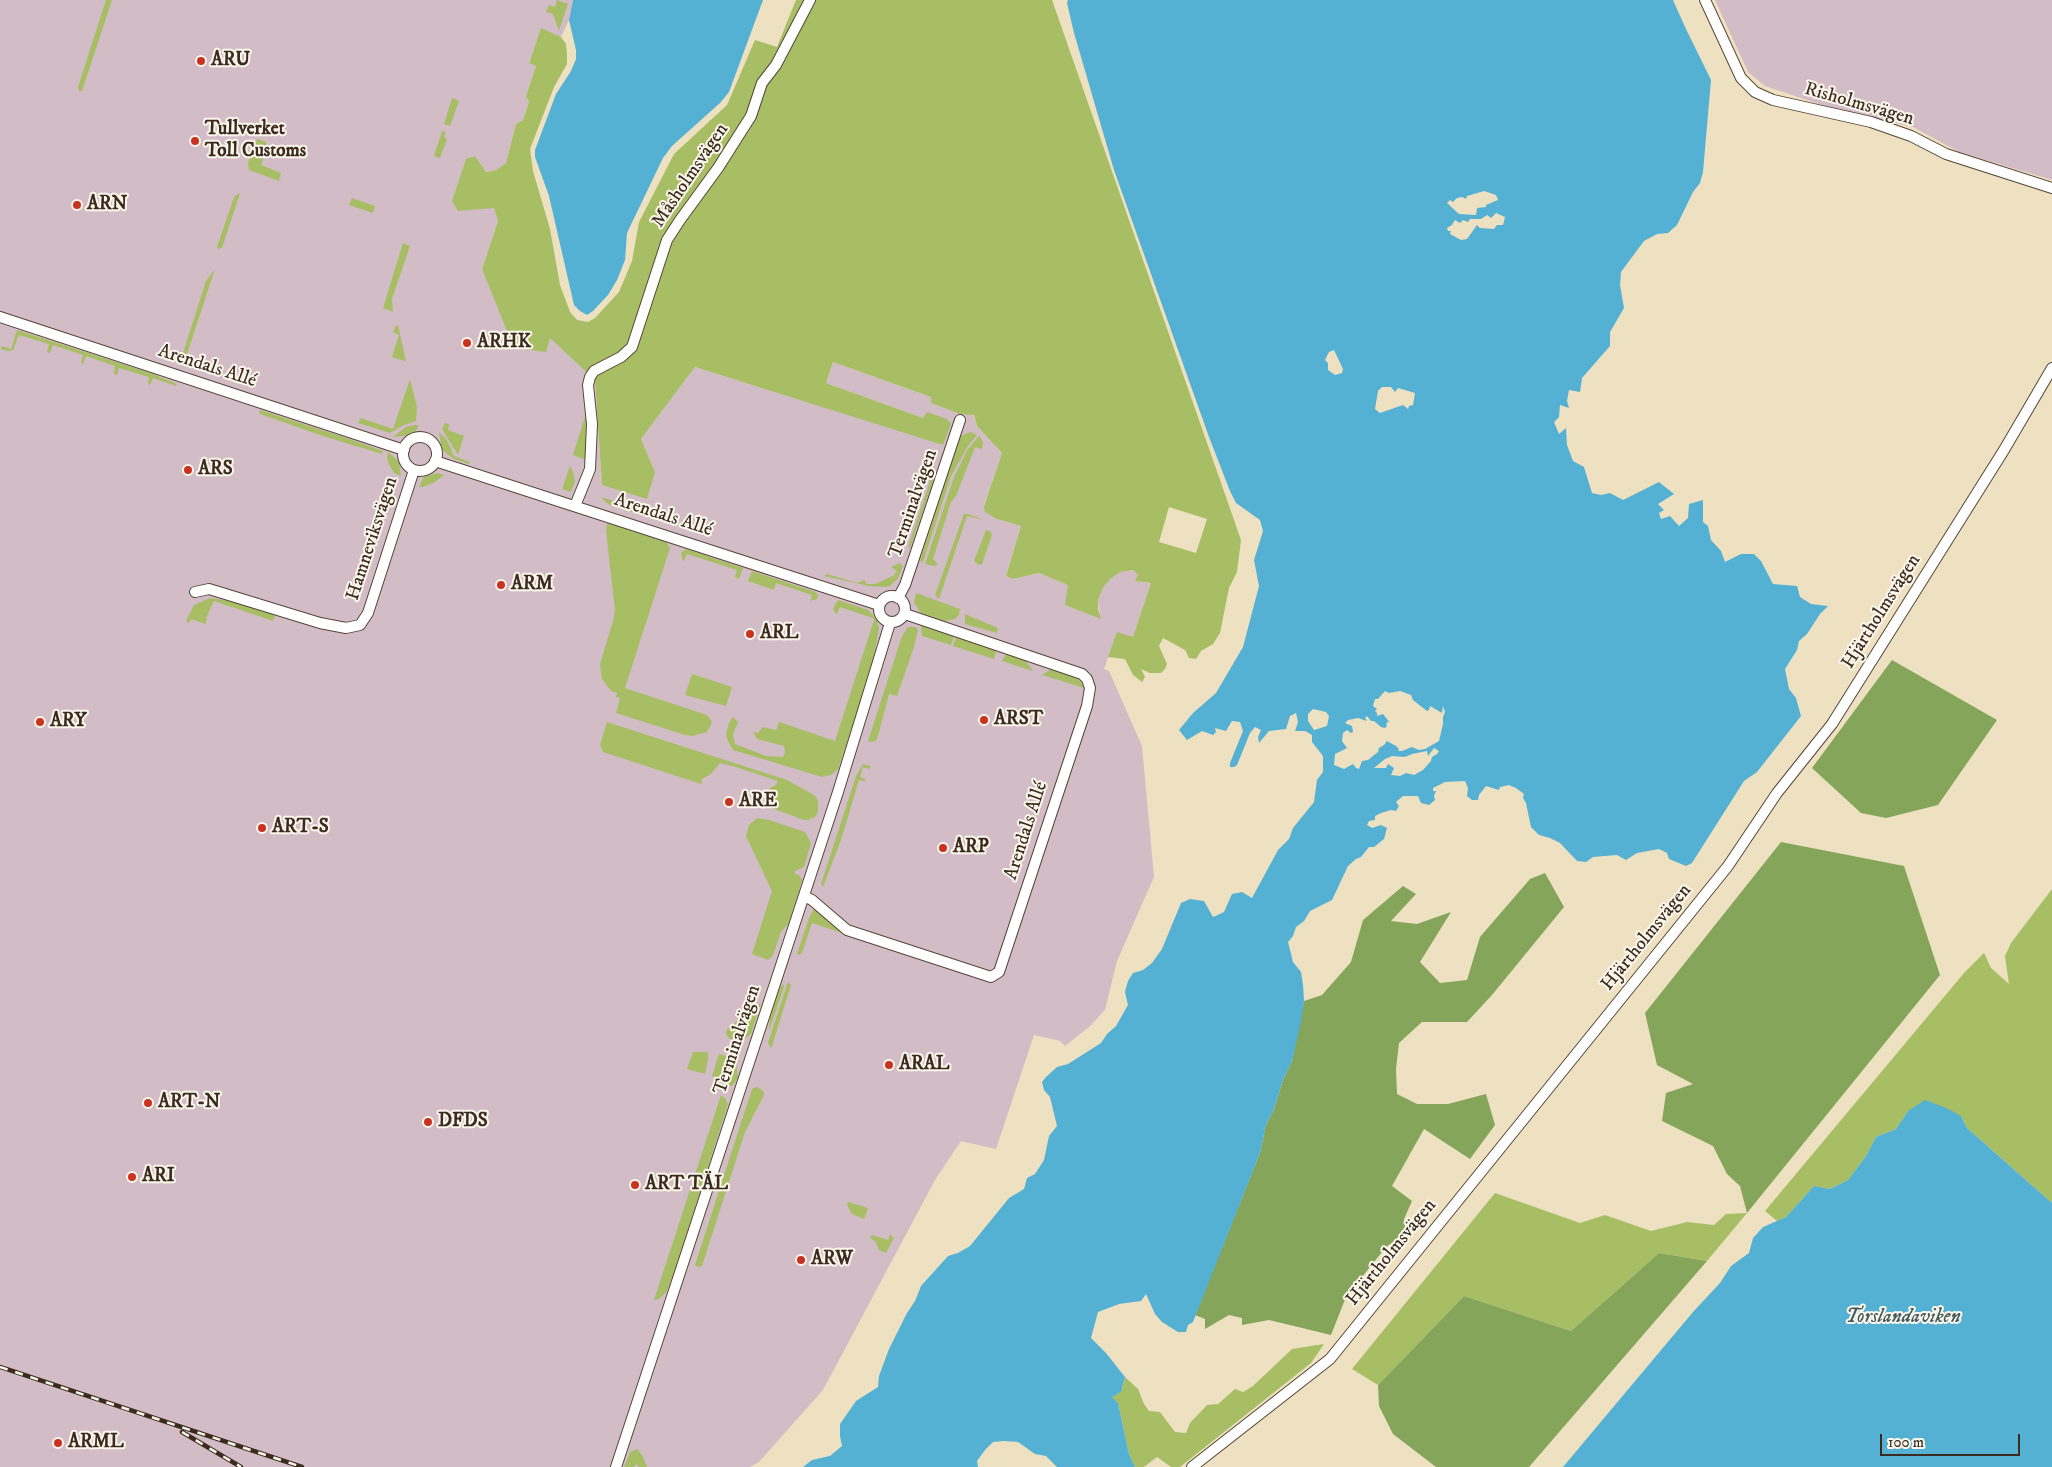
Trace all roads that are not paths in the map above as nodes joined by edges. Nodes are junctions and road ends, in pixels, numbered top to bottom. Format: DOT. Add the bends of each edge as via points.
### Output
graph roads {
  1 [pos="810,0"];
  2 [pos="1705,0"];
  3 [pos="2052,188"];
  4 [pos="0,317"];
  5 [pos="2052,368"];
  6 [pos="960,420"];
  7 [pos="404,450"];
  8 [pos="435,461"];
  9 [pos="414,470"];
  10 [pos="575,506"];
  11 [pos="195,592"];
  12 [pos="898,598"];
  13 [pos="879,606"];
  14 [pos="904,614"];
  15 [pos="890,623"];
  16 [pos="804,896"];
  17 [pos="616,1467"];
  18 [pos="1192,1467"];
  1 -- 10 [label="street, Måsholmsvägen" via="781,57 762,83 744,128 667,240 632,347 621,357 594,371 590,377 590,469"];
  2 -- 3 [label="street, Risholmsvägen" via="1741,78 1755,92 1773,100 1871,122 1911,136 1946,154"];
  4 -- 7 [label="street, Arendals Allé"];
  5 -- 18 [label="street, Hjärtholmsvägen" via="1832,724 1777,793 1728,866 1330,1359"];
  6 -- 12 [label="street, Terminalvägen"];
  7 -- 8 [label="street" via="412,440 425,438 435,447"];
  7 -- 9 [label="street" via="405,462"];
  8 -- 9 [label="street" via="426,470"];
  8 -- 10 [label="street, Arendals Allé"];
  9 -- 11 [label="street, Hamneviksvägen" via="368,612 360,625 346,628 320,623 209,589"];
  10 -- 13 [label="street, Arendals Allé"];
  12 -- 13 [label="street" via="887,597"];
  12 -- 14 [label="street" via="904,604"];
  13 -- 15 [label="street" via="881,616"];
  14 -- 15 [label="street" via="899,621"];
  14 -- 16 [label="street, Arendals Allé" via="1082,674 1090,688 1087,706 999,972 991,977 847,930"];
  15 -- 16 [label="street, Terminalvägen"];
  16 -- 17 [label="street, Terminalvägen"];
}
